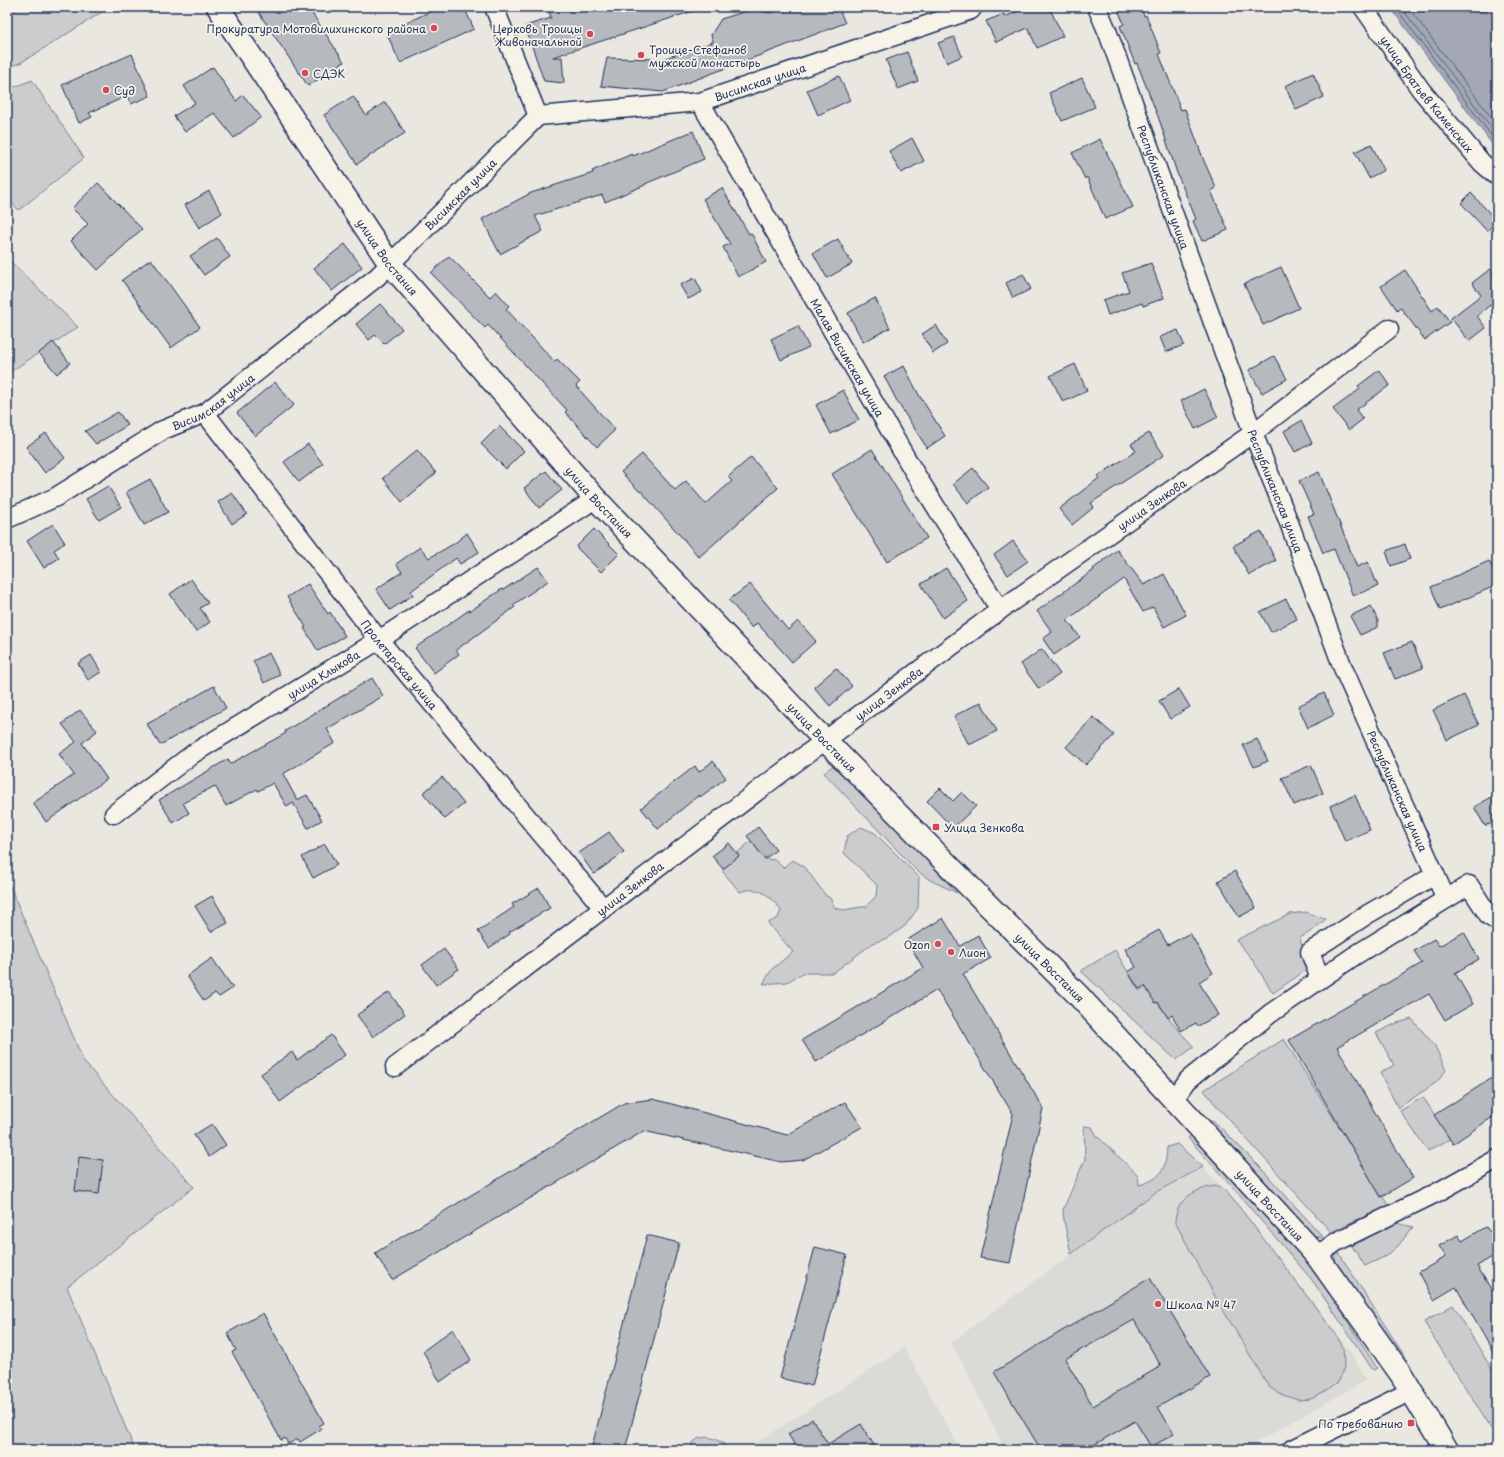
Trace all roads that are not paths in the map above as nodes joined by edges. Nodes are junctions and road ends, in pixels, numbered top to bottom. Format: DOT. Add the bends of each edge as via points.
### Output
graph roads {
  1 [pos="218,7"];
  2 [pos="494,7"];
  3 [pos="973,7"];
  4 [pos="1097,7"];
  5 [pos="1363,7"];
  6 [pos="700,102"];
  7 [pos="538,116"];
  8 [pos="1497,176"];
  9 [pos="390,264"];
  10 [pos="1389,329"];
  11 [pos="205,413"];
  12 [pos="1253,434"];
  13 [pos="594,497"];
  14 [pos="7,519"];
  15 [pos="1000,610"];
  16 [pos="379,640"];
  17 [pos="826,740"];
  18 [pos="114,814"];
  19 [pos="1435,875"];
  20 [pos="1446,899"];
  21 [pos="604,909"];
  22 [pos="1497,921"];
  23 [pos="1320,979"];
  24 [pos="395,1067"];
  25 [pos="1174,1099"];
  26 [pos="1497,1159"];
  27 [pos="1317,1256"];
  28 [pos="1411,1390"];
  29 [pos="1291,1450"];
  30 [pos="1446,1450"];
  1 -- 9 [label="street, улица Восстания"];
  2 -- 7 [label="street"];
  3 -- 6 [label="street, Висимская улица" via="971,10"];
  4 -- 12 [label="street, Республиканская улица"];
  5 -- 8 [label="street, улица Братьев Каменских" via="1421,90 1482,163"];
  6 -- 7 [label="street, Висимская улица"];
  6 -- 15 [label="street, Малая Висимская улица" via="913,470"];
  7 -- 9 [label="street, Висимская улица"];
  9 -- 11 [label="street, Висимская улица"];
  9 -- 13 [label="street, улица Восстания"];
  10 -- 12 [label="street, улица Зенкова"];
  11 -- 14 [label="street, Висимская улица" via="163,430 56,497"];
  11 -- 16 [label="street, Пролетарская улица"];
  12 -- 15 [label="street, улица Зенкова"];
  12 -- 19 [label="street, Республиканская улица" via="1343,668"];
  13 -- 16 [label="street, улица Клыкова" via="586,505"];
  13 -- 17 [label="street, улица Восстания"];
  15 -- 17 [label="street, улица Зенкова"];
  16 -- 18 [label="street, улица Клыкова" via="194,753"];
  16 -- 21 [label="street, Пролетарская улица"];
  17 -- 21 [label="street, улица Зенкова"];
  17 -- 25 [label="street, улица Восстания" via="1078,994"];
  19 -- 20 [label="street, Республиканская улица"];
  19 -- 23 [label="street" via="1310,952"];
  20 -- 22 [label="street" via="1469,884 1489,916"];
  20 -- 23 [label="street"];
  21 -- 24 [label="street, улица Зенкова"];
  23 -- 25 [label="street" via="1271,1013 1188,1080"];
  25 -- 27 [label="street, улица Восстания"];
  26 -- 27 [label="street" via="1438,1192 1336,1242"];
  27 -- 28 [label="street, улица Восстания"];
  28 -- 29 [label="street"];
  28 -- 30 [label="street, улица Восстания"];
}
